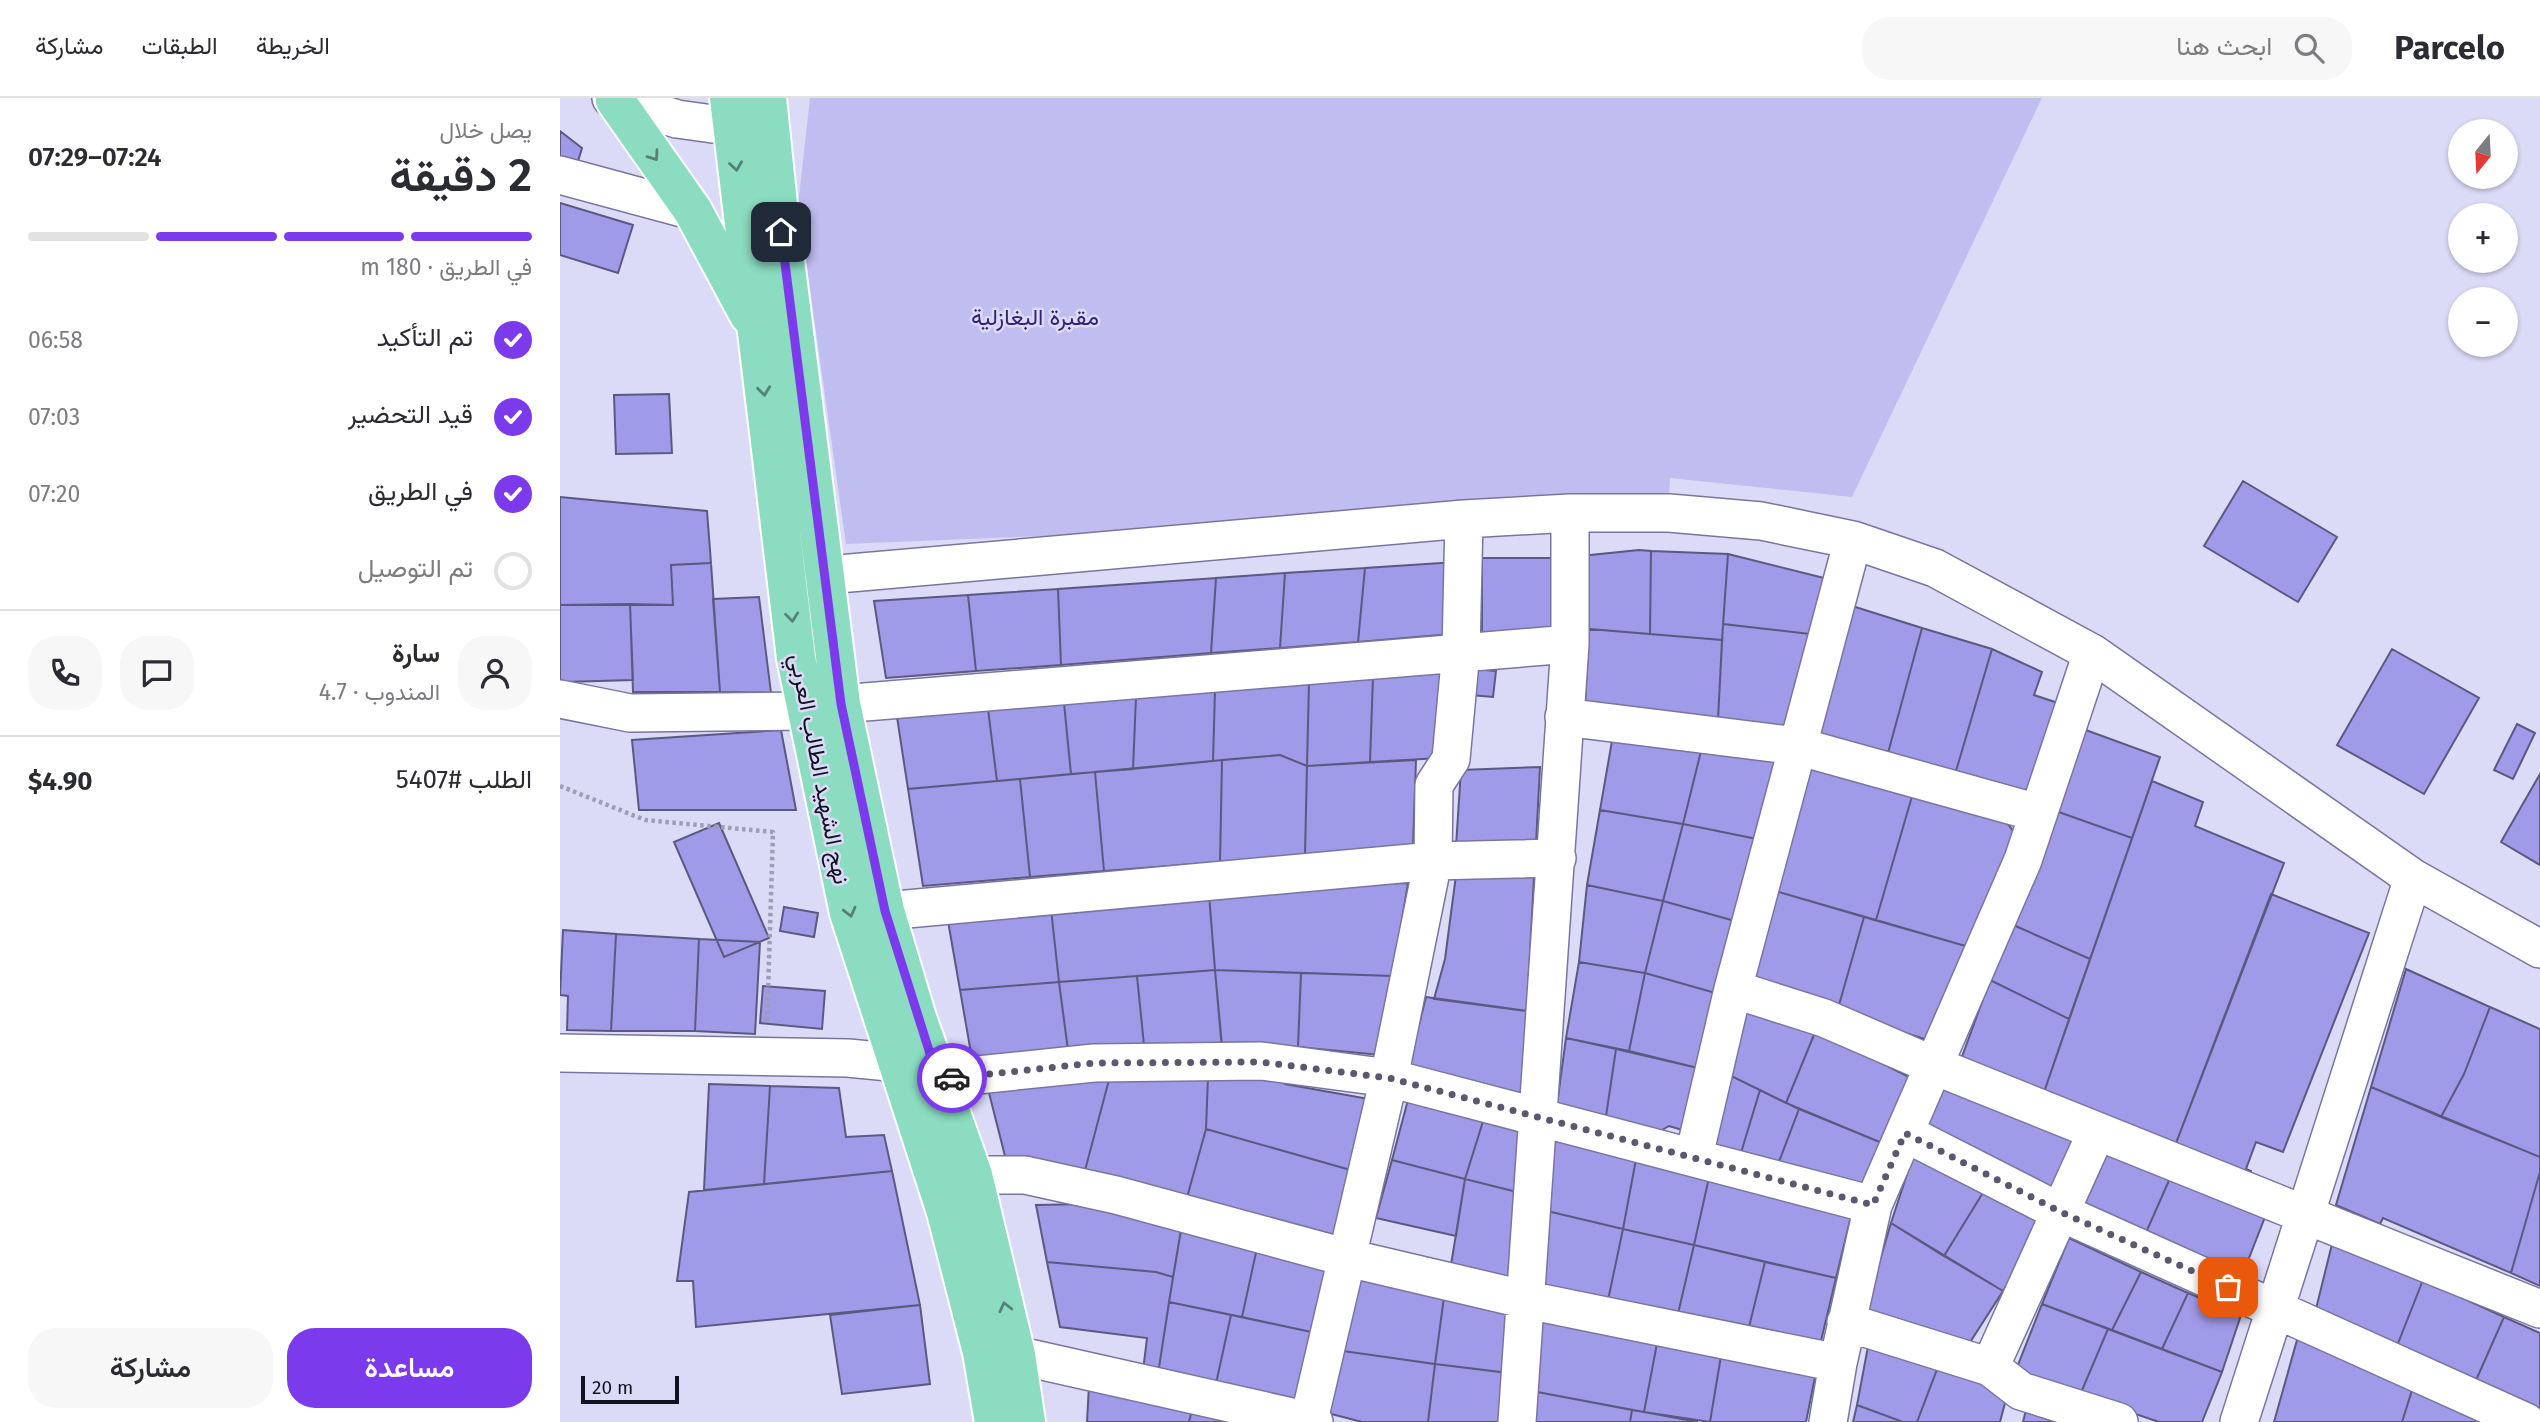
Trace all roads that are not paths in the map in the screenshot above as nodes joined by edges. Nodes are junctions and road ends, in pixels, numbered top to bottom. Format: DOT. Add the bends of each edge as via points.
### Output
graph roads {
  1 [pos="613,99"];
  2 [pos="729,113"];
  3 [pos="769,115"];
  4 [pos="560,175"];
  5 [pos="692,211"];
  6 [pos="757,331"];
  7 [pos="1570,513"];
  8 [pos="1464,519"];
  9 [pos="1853,540"];
  10 [pos="827,573"];
  11 [pos="789,579"];
  12 [pos="1570,644"];
  13 [pos="1461,651"];
  14 [pos="2092,653"];
  15 [pos="560,699"];
  16 [pos="824,708"];
  17 [pos="1564,717"];
  18 [pos="1797,746"];
  19 [pos="2038,813"];
  20 [pos="1557,858"];
  21 [pos="1433,860"];
  22 [pos="2413,878"];
  23 [pos="885,911"];
  24 [pos="2540,949"];
  25 [pos="1733,989"];
  26 [pos="560,1053"];
  27 [pos="899,1063"];
  28 [pos="1934,1066"];
  29 [pos="1389,1078"];
  30 [pos="938,1079"];
  31 [pos="1537,1116"];
  32 [pos="2097,1131"];
  33 [pos="1905,1133"];
  34 [pos="1694,1156"];
  35 [pos="973,1175"];
  36 [pos="1873,1205"];
  37 [pos="2063,1213"];
  38 [pos="2303,1215"];
  39 [pos="1348,1258"];
  40 [pos="1527,1300"];
  41 [pos="2275,1308"];
  42 [pos="2540,1310"];
  43 [pos="1846,1322"];
  44 [pos="999,1354"];
  45 [pos="1838,1363"];
  46 [pos="1990,1367"];
  47 [pos="2017,1407"];
  48 [pos="1312,1421"];
  49 [pos="995,1422"];
  50 [pos="1026,1422"];
  51 [pos="1517,1422"];
  52 [pos="1828,1422"];
  53 [pos="2119,1422"];
  54 [pos="2239,1422"];
  55 [pos="2526,1422"];
  1 -- 2 [label="street" via="677,119"];
  1 -- 5 [label="main road, one-way"];
  2 -- 3 [label="street"];
  2 -- 6 [label="main road, نهج الشهيد الطالب العربي, one-way"];
  3 -- 10 [label="main road, نهج الشهيد الطالب العربي"];
  4 -- 5 [label="street"];
  5 -- 6 [label="main road"];
  6 -- 11 [label="main road, نهج الشهيد الطالب العربي, one-way"];
  7 -- 8 [label="street"];
  7 -- 9 [label="street" via="1669,513 1761,521"];
  7 -- 12 [label="street"];
  8 -- 10 [label="street"];
  8 -- 13 [label="street"];
  9 -- 14 [label="street" via="1935,568"];
  9 -- 18 [label="street"];
  10 -- 11 [label="street"];
  10 -- 16 [label="main road, نهج الشهيد الطالب العربي" via="832,646"];
  11 -- 16 [label="main road, نهج الشهيد الطالب العربي, one-way" via="796,658"];
  12 -- 13 [label="street"];
  12 -- 17 [label="street"];
  13 -- 16 [label="street"];
  13 -- 21 [label="street" via="1451,759 1434,786"];
  14 -- 19 [label="street"];
  14 -- 22 [label="street"];
  15 -- 16 [label="street" via="630,713"];
  16 -- 23 [label="main road, نهج الشهيد الطالب العربي"];
  16 -- 27 [label="main road, نهج الشهيد الطالب العربي, one-way" via="849,913"];
  17 -- 18 [label="street"];
  17 -- 20 [label="street"];
  18 -- 19 [label="street"];
  18 -- 25 [label="street"];
  19 -- 28 [label="street" via="2023,860"];
  20 -- 21 [label="street"];
  20 -- 31 [label="street"];
  21 -- 23 [label="street"];
  21 -- 29 [label="street"];
  22 -- 24 [label="street"];
  22 -- 38 [label="street"];
  23 -- 30 [label="main road, نهج الشهيد الطالب العربي"];
  25 -- 28 [label="street" via="1824,1018"];
  25 -- 34 [label="street"];
  26 -- 27 [label="street"];
  27 -- 30 [label="street"];
  27 -- 44 [label="main road, نهج الشهيد الطالب العربي" via="946,1212"];
  28 -- 32 [label="street"];
  28 -- 33 [label="street"];
  29 -- 30 [label="street" via="1247,1062 1094,1063"];
  29 -- 31 [label="street"];
  29 -- 39 [label="street"];
  30 -- 35 [label="main road, نهج الشهيد الطالب العربي"];
  31 -- 34 [label="street"];
  31 -- 40 [label="street"];
  32 -- 37 [label="street"];
  32 -- 38 [label="street"];
  33 -- 36 [label="street"];
  33 -- 37 [label="street"];
  34 -- 36 [label="street"];
  35 -- 39 [label="street" via="1025,1175 1090,1189"];
  44 -- 35 [label="main road, نهج الشهيد الطالب العربي, one-way"];
  36 -- 43 [label="street"];
  37 -- 41 [label="street"];
  37 -- 46 [label="street"];
  38 -- 41 [label="street"];
  38 -- 42 [label="street"];
  39 -- 40 [label="street"];
  39 -- 48 [label="street"];
  40 -- 45 [label="street"];
  40 -- 51 [label="street"];
  41 -- 54 [label="street"];
  41 -- 55 [label="street"];
  43 -- 45 [label="street"];
  43 -- 46 [label="street"];
  44 -- 48 [label="street"];
  44 -- 49 [label="main road, نهج الشهيد الطالب العربي"];
  44 -- 50 [label="main road, نهج الشهيد الطالب العربي"];
  45 -- 52 [label="street"];
  46 -- 47 [label="street"];
  47 -- 53 [label="street"];
}
